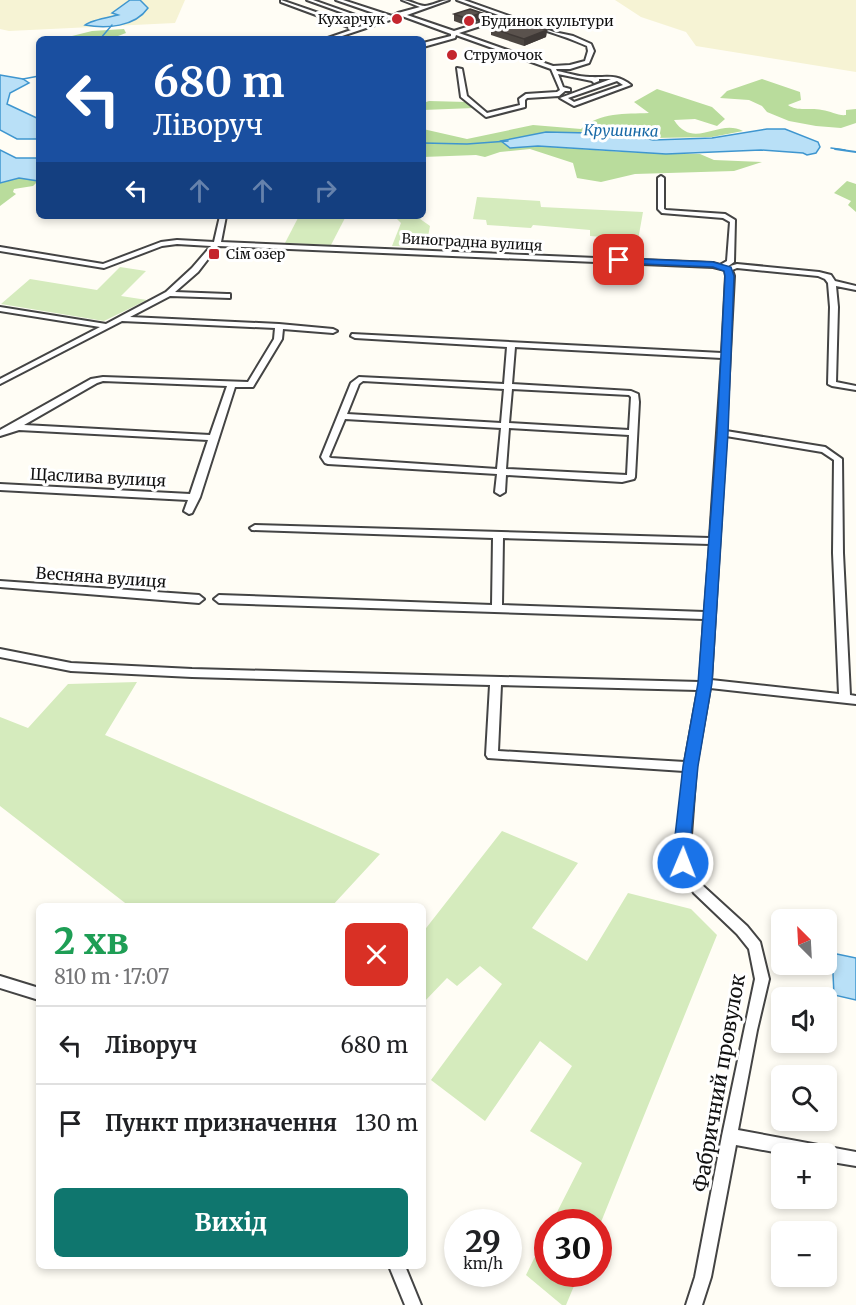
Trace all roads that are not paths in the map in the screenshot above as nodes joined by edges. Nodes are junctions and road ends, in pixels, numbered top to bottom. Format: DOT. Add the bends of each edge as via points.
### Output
graph roads {
  1 [pos="309,0"];
  2 [pos="338,0"];
  3 [pos="404,0"];
  4 [pos="447,0"];
  5 [pos="459,0"];
  6 [pos="283,1"];
  7 [pos="424,7"];
  8 [pos="400,14"];
  9 [pos="506,16"];
  10 [pos="390,17"];
  11 [pos="374,23"];
  12 [pos="359,29"];
  13 [pos="454,34"];
  14 [pos="337,36"];
  15 [pos="426,44"];
  16 [pos="459,69"];
  17 [pos="554,70"];
  18 [pos="596,78"];
  19 [pos="617,79"];
  20 [pos="562,94"];
  21 [pos="661,178"];
  22 [pos="222,219"];
  23 [pos="217,243"];
  24 [pos="0,249"];
  25 [pos="725,268"];
  26 [pos="832,283"];
  27 [pos="856,288"];
  28 [pos="169,294"];
  29 [pos="227,296"];
  30 [pos="0,309"];
  31 [pos="120,319"];
  32 [pos="107,326"];
  33 [pos="279,326"];
  34 [pos="333,331"];
  35 [pos="356,336"];
  36 [pos="511,345"];
  37 [pos="726,356"];
  38 [pos="0,382"];
  39 [pos="232,384"];
  40 [pos="507,387"];
  41 [pos="856,388"];
  42 [pos="341,416"];
  43 [pos="504,426"];
  44 [pos="12,428"];
  45 [pos="0,433"];
  46 [pos="633,433"];
  47 [pos="722,433"];
  48 [pos="213,440"];
  49 [pos="501,472"];
  50 [pos="0,487"];
  51 [pos="500,492"];
  52 [pos="195,497"];
  53 [pos="189,511"];
  54 [pos="255,528"];
  55 [pos="498,534"];
  56 [pos="714,541"];
  57 [pos="0,584"];
  58 [pos="199,599"];
  59 [pos="219,599"];
  60 [pos="497,609"];
  61 [pos="710,616"];
  62 [pos="0,653"];
  63 [pos="496,680"];
  64 [pos="705,684"];
  65 [pos="851,699"];
  66 [pos="690,766"];
  67 [pos="0,982"];
  68 [pos="36,993"];
  69 [pos="729,1136"];
  70 [pos="856,1159"];
  71 [pos="398,1269"];
  72 [pos="413,1305"];
  73 [pos="694,1305"];
  1 -- 11 [label="street"];
  2 -- 10 [label="street"];
  3 -- 7 [label="street"];
  4 -- 7 [label="street"];
  5 -- 9 [label="street"];
  6 -- 12 [label="street"];
  7 -- 8 [label="street"];
  8 -- 10 [label="street"];
  8 -- 13 [label="street"];
  9 -- 13 [label="street"];
  9 -- 17 [label="street" via="589,45 587,62"];
  10 -- 11 [label="street"];
  11 -- 12 [label="street"];
  12 -- 14 [label="street"];
  13 -- 15 [label="street"];
  13 -- 17 [label="street"];
  16 -- 20 [label="street" via="464,97 486,115 523,106 526,96"];
  17 -- 18 [label="street"];
  17 -- 20 [label="street"];
  18 -- 19 [label="street"];
  18 -- 20 [label="street"];
  19 -- 20 [label="street"];
  19 -- 20 [label="street" via="628,85 574,104"];
  21 -- 25 [label="street" via="664,213 725,216 733,221 730,262"];
  22 -- 23 [label="street"];
  23 -- 24 [label="street, Виноградна вулиця" via="161,244 104,266"];
  23 -- 25 [label="street, Виноградна вулиця"];
  23 -- 28 [label="street"];
  25 -- 26 [label="street, Виноградна вулиця" via="819,274"];
  25 -- 37 [label="street, Фабричний провулок" via="730,276"];
  26 -- 27 [label="street, Виноградна вулиця"];
  26 -- 41 [label="street" via="832,384"];
  28 -- 29 [label="street"];
  28 -- 31 [label="street"];
  30 -- 32 [label="street"];
  31 -- 32 [label="street"];
  31 -- 33 [label="street"];
  32 -- 38 [label="street"];
  33 -- 34 [label="street"];
  33 -- 39 [label="street" via="278,339 250,385"];
  35 -- 36 [label="street"];
  36 -- 37 [label="street"];
  36 -- 40 [label="street"];
  37 -- 47 [label="street, Фабричний провулок"];
  39 -- 44 [label="street" via="103,379"];
  39 -- 48 [label="street"];
  40 -- 42 [label="street" via="362,379 354,383"];
  40 -- 43 [label="street"];
  40 -- 46 [label="street" via="631,393 635,396"];
  42 -- 43 [label="street"];
  42 -- 49 [label="street" via="325,457 328,461"];
  43 -- 46 [label="street"];
  43 -- 49 [label="street"];
  44 -- 45 [label="street"];
  44 -- 48 [label="street"];
  46 -- 49 [label="street" via="628,479"];
  47 -- 56 [label="street, Фабричний провулок"];
  47 -- 65 [label="street" via="825,450 838,459 838,553"];
  48 -- 52 [label="street"];
  49 -- 51 [label="street"];
  50 -- 52 [label="street, Щаслива вулиця"];
  52 -- 53 [label="street"];
  54 -- 55 [label="street"];
  55 -- 56 [label="street"];
  55 -- 60 [label="street"];
  56 -- 61 [label="street, Фабричний провулок"];
  57 -- 58 [label="street, Весняна вулиця"];
  59 -- 60 [label="street"];
  60 -- 61 [label="street"];
  61 -- 64 [label="street, Фабричний провулок"];
  62 -- 63 [label="street" via="71,667"];
  63 -- 64 [label="street"];
  63 -- 66 [label="street" via="492,754"];
  64 -- 65 [label="street"];
  64 -- 66 [label="street, Фабричний провулок"];
  66 -- 69 [label="street, Фабричний провулок" via="683,863 698,889 754,946 762,979"];
  67 -- 68 [label="street"];
  69 -- 70 [label="street"];
  69 -- 73 [label="street, Фабричний провулок" via="703,1277"];
  71 -- 72 [label="street"];
}
